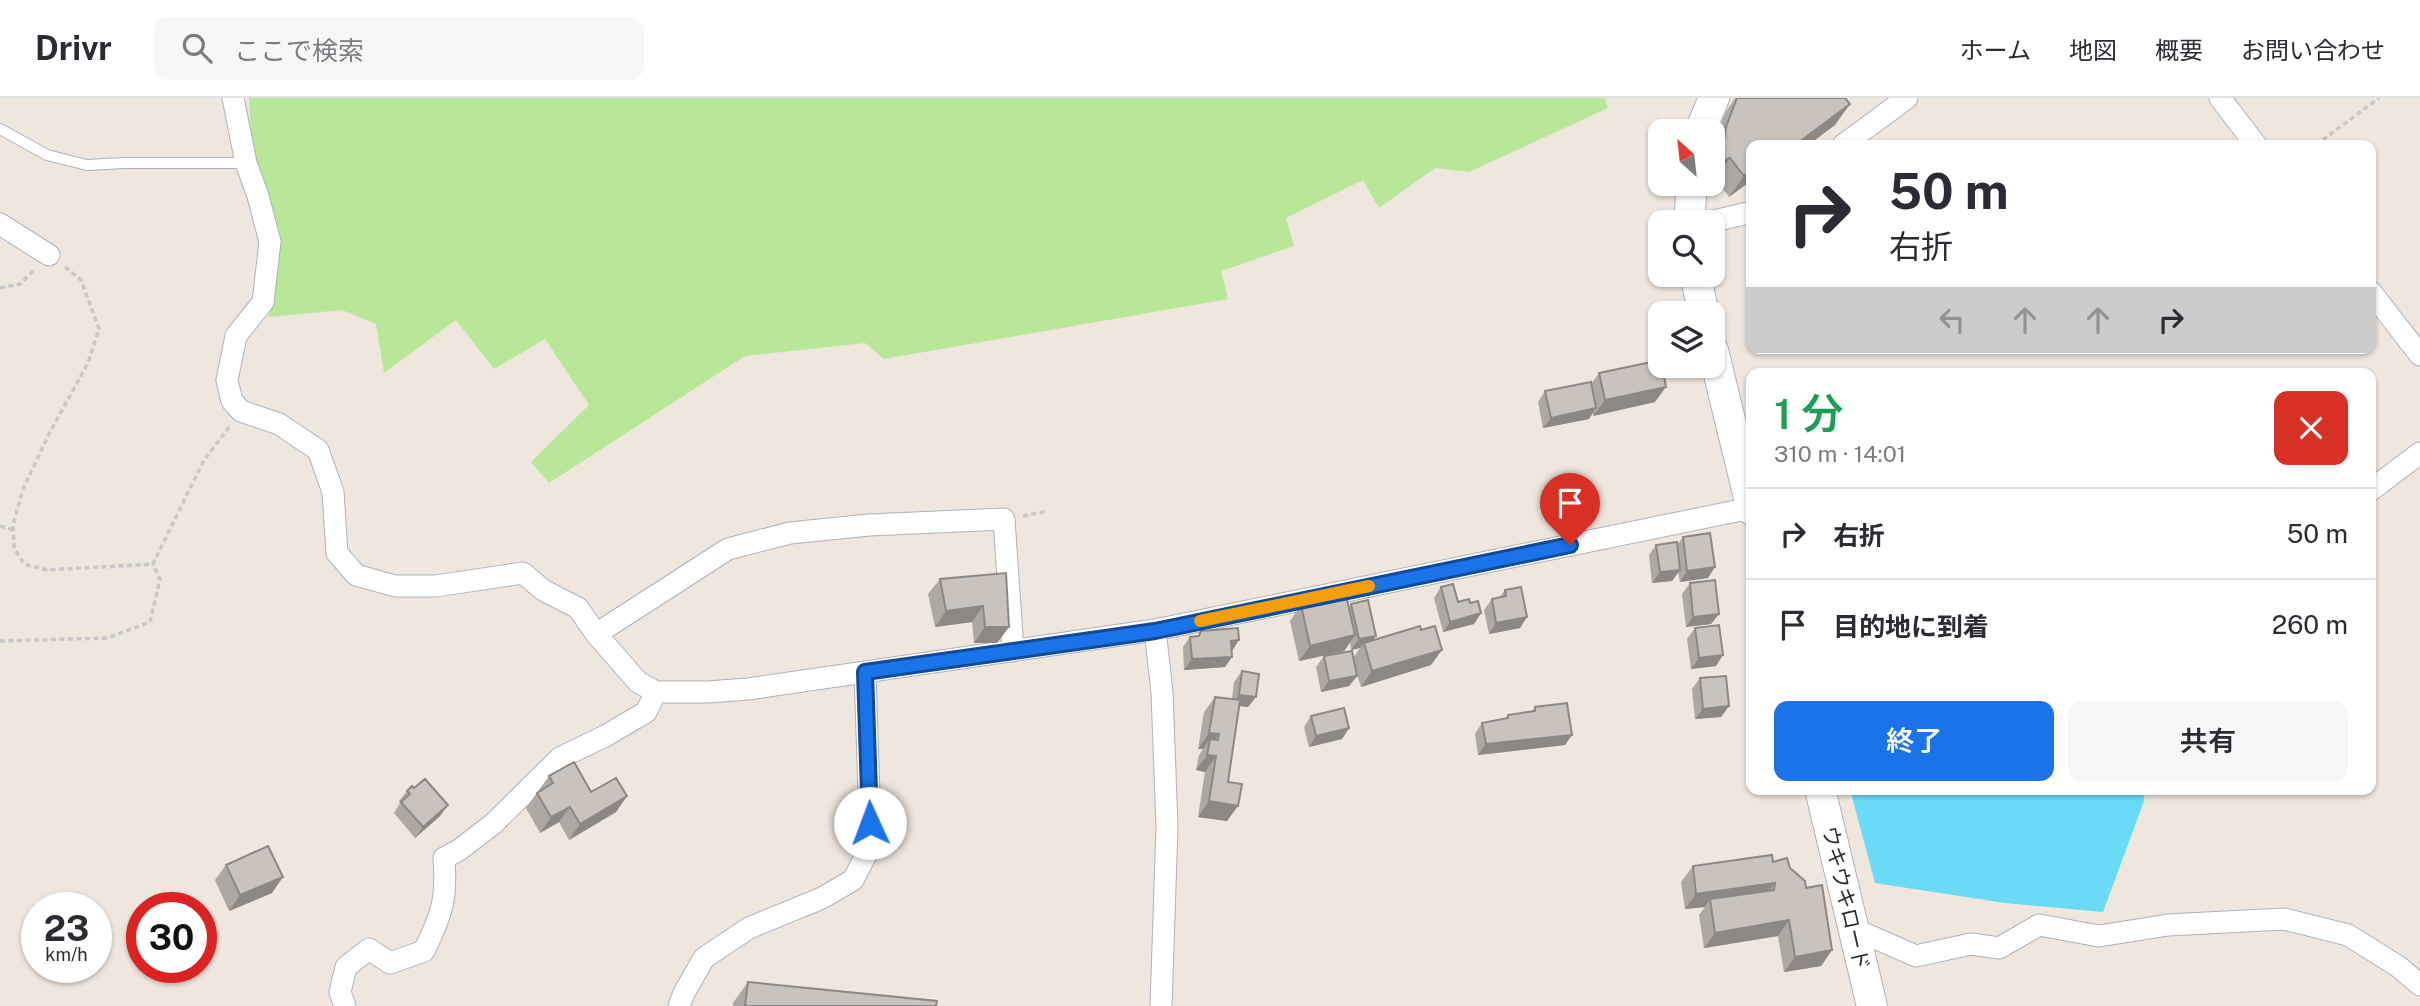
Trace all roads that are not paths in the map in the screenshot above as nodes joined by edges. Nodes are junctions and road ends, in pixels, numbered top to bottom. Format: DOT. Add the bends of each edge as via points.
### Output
graph roads {
  1 [pos="233,98"];
  2 [pos="1714,98"];
  3 [pos="1907,98"];
  4 [pos="2220,98"];
  5 [pos="1705,119"];
  6 [pos="0,129"];
  7 [pos="1850,140"];
  8 [pos="2252,140"];
  9 [pos="246,163"];
  10 [pos="1746,213"];
  11 [pos="1725,218"];
  12 [pos="0,224"];
  13 [pos="49,255"];
  14 [pos="2376,298"];
  15 [pos="2420,355"];
  16 [pos="1720,378"];
  17 [pos="2420,453"];
  18 [pos="2376,487"];
  19 [pos="1746,488"];
  20 [pos="1746,510"];
  21 [pos="1155,631"];
  22 [pos="596,634"];
  23 [pos="1013,651"];
  24 [pos="865,672"];
  25 [pos="656,692"];
  26 [pos="1821,795"];
  27 [pos="1852,928"];
  28 [pos="2420,985"];
  29 [pos="345,1006"];
  30 [pos="679,1006"];
  31 [pos="1161,1006"];
  32 [pos="1872,1006"];
  1 -- 9 [label="street"];
  2 -- 5 [label="street"];
  3 -- 7 [label="street"];
  4 -- 8 [label="street"];
  6 -- 9 [label="lane" via="47,155 87,165"];
  9 -- 22 [label="street" via="270,242 263,302 236,336 227,380 232,401 241,411 279,424 318,450 333,492 337,553 356,575 395,586 523,573 542,590 578,608"];
  10 -- 11 [label="street"];
  12 -- 13 [label="street"];
  14 -- 15 [label="street"];
  16 -- 19 [label="street"];
  17 -- 18 [label="street"];
  20 -- 21 [label="street"];
  21 -- 23 [label="street"];
  21 -- 31 [label="street" via="1167,827"];
  22 -- 23 [label="street" via="729,549 790,533 869,524 1004,519"];
  22 -- 25 [label="street" via="638,682"];
  23 -- 24 [label="street"];
  24 -- 25 [label="street" via="748,689"];
  24 -- 30 [label="street" via="870,823 866,855 853,880 749,928 704,958"];
  25 -- 29 [label="street" via="646,712 560,758 493,824 444,858 446,889 424,951 390,962 369,949 346,967 340,992"];
  26 -- 27 [label="street, ウキウキロード"];
  27 -- 28 [label="street" via="1916,956 1971,944 1999,948 2039,925 2099,936 2168,925 2284,919 2348,935"];
  27 -- 32 [label="street, ウキウキロード"];
}
